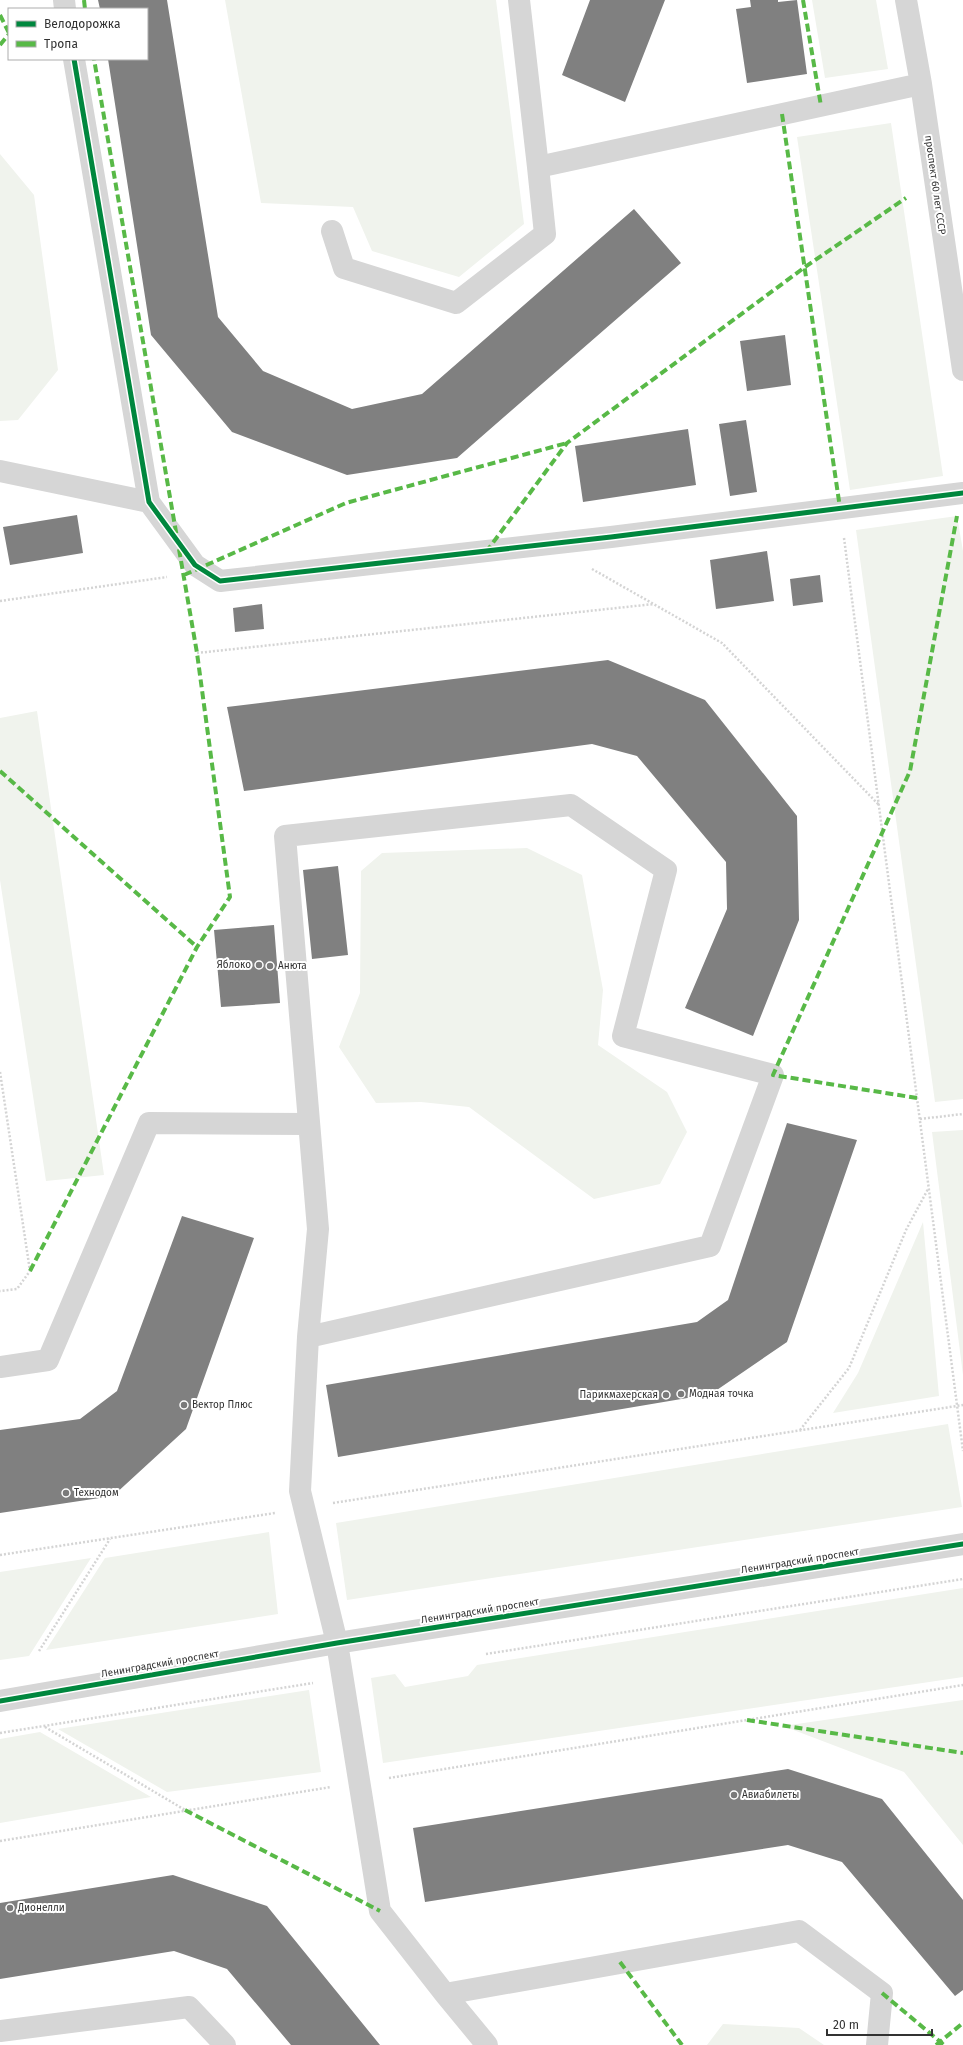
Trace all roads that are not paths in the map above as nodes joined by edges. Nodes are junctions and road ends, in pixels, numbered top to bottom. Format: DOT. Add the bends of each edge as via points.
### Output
graph roads {
  1 [pos="518,0"];
  2 [pos="906,0"];
  3 [pos="74,60"];
  4 [pos="920,84"];
  5 [pos="538,167"];
  6 [pos="332,231"];
  7 [pos="963,370"];
  8 [pos="0,471"];
  9 [pos="963,493"];
  10 [pos="149,502"];
  11 [pos="309,1124"];
  12 [pos="308,1338"];
  13 [pos="0,1367"];
  14 [pos="963,1544"];
  15 [pos="337,1643"];
  16 [pos="0,1701"];
  17 [pos="445,1994"];
  18 [pos="0,2032"];
  19 [pos="225,2045"];
  20 [pos="487,2045"];
  21 [pos="877,2045"];
  1 -- 5 [label="street"];
  2 -- 4 [label="street, проспект 60 лет СССР"];
  3 -- 10 [label="street"];
  4 -- 5 [label="street"];
  4 -- 7 [label="street, проспект 60 лет СССР"];
  5 -- 6 [label="street" via="546,234 456,303 344,268"];
  8 -- 10 [label="street"];
  9 -- 10 [label="street" via="580,541 220,581 195,565"];
  11 -- 12 [label="street" via="318,1229"];
  11 -- 12 [label="street" via="285,836 571,805 666,870 623,1036 773,1075 710,1246"];
  11 -- 13 [label="street" via="149,1123 48,1360"];
  12 -- 15 [label="street" via="300,1491"];
  14 -- 15 [label="street, Ленинградский проспект"];
  15 -- 16 [label="street, Ленинградский проспект"];
  15 -- 17 [label="street" via="380,1911"];
  17 -- 20 [label="street"];
  17 -- 21 [label="street" via="799,1931 882,1992"];
  18 -- 19 [label="street" via="189,2007"];
}
